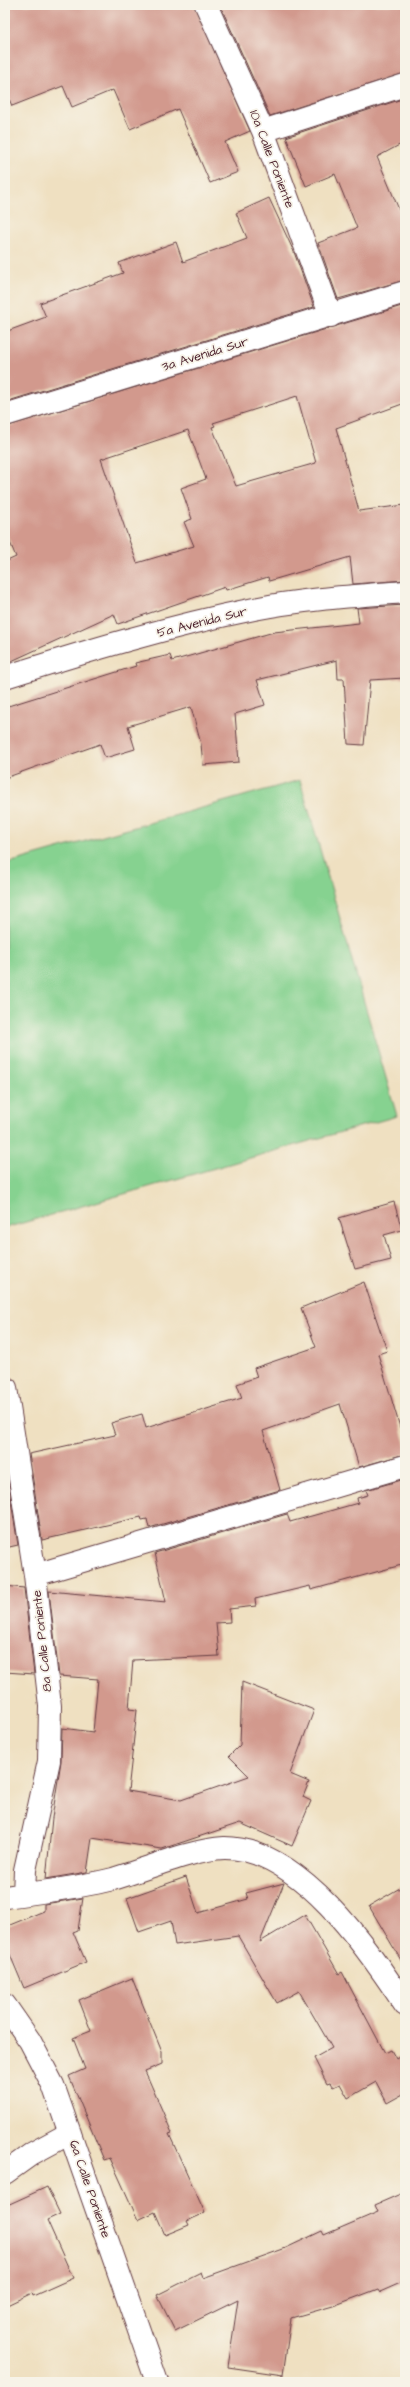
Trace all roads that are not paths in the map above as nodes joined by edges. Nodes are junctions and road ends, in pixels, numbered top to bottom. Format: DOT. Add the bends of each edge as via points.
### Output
graph roads {
  1 [pos="206,5"];
  2 [pos="405,85"];
  3 [pos="263,131"];
  4 [pos="405,292"];
  5 [pos="331,316"];
  6 [pos="5,415"];
  7 [pos="405,592"];
  8 [pos="5,677"];
  9 [pos="6,1388"];
  10 [pos="405,1466"];
  11 [pos="35,1575"];
  12 [pos="15,1896"];
  13 [pos="5,2005"];
  14 [pos="405,2006"];
  15 [pos="70,2133"];
  16 [pos="5,2173"];
  17 [pos="157,2382"];
  1 -- 3 [label="street, 10a Calle Poniente"];
  2 -- 3 [label="street"];
  3 -- 5 [label="street, 10a Calle Poniente"];
  4 -- 5 [label="street, 3a Avenida Sur"];
  5 -- 6 [label="street, 3a Avenida Sur"];
  7 -- 8 [label="street, 5a Avenida Sur" via="338,597 255,609 109,644"];
  9 -- 11 [label="street, 8a Calle Poniente"];
  10 -- 11 [label="street"];
  11 -- 12 [label="street, 8a Calle Poniente" via="50,1706 49,1761 25,1870"];
  12 -- 14 [label="street, 8a Calle Poniente" via="111,1879 200,1852 224,1848 251,1852 280,1865 315,1892 346,1922 381,1968"];
  13 -- 15 [label="street, 6a Calle Poniente" via="30,2041 53,2085"];
  15 -- 16 [label="street" via="33,2153"];
  15 -- 17 [label="street, 6a Calle Poniente"];
}
